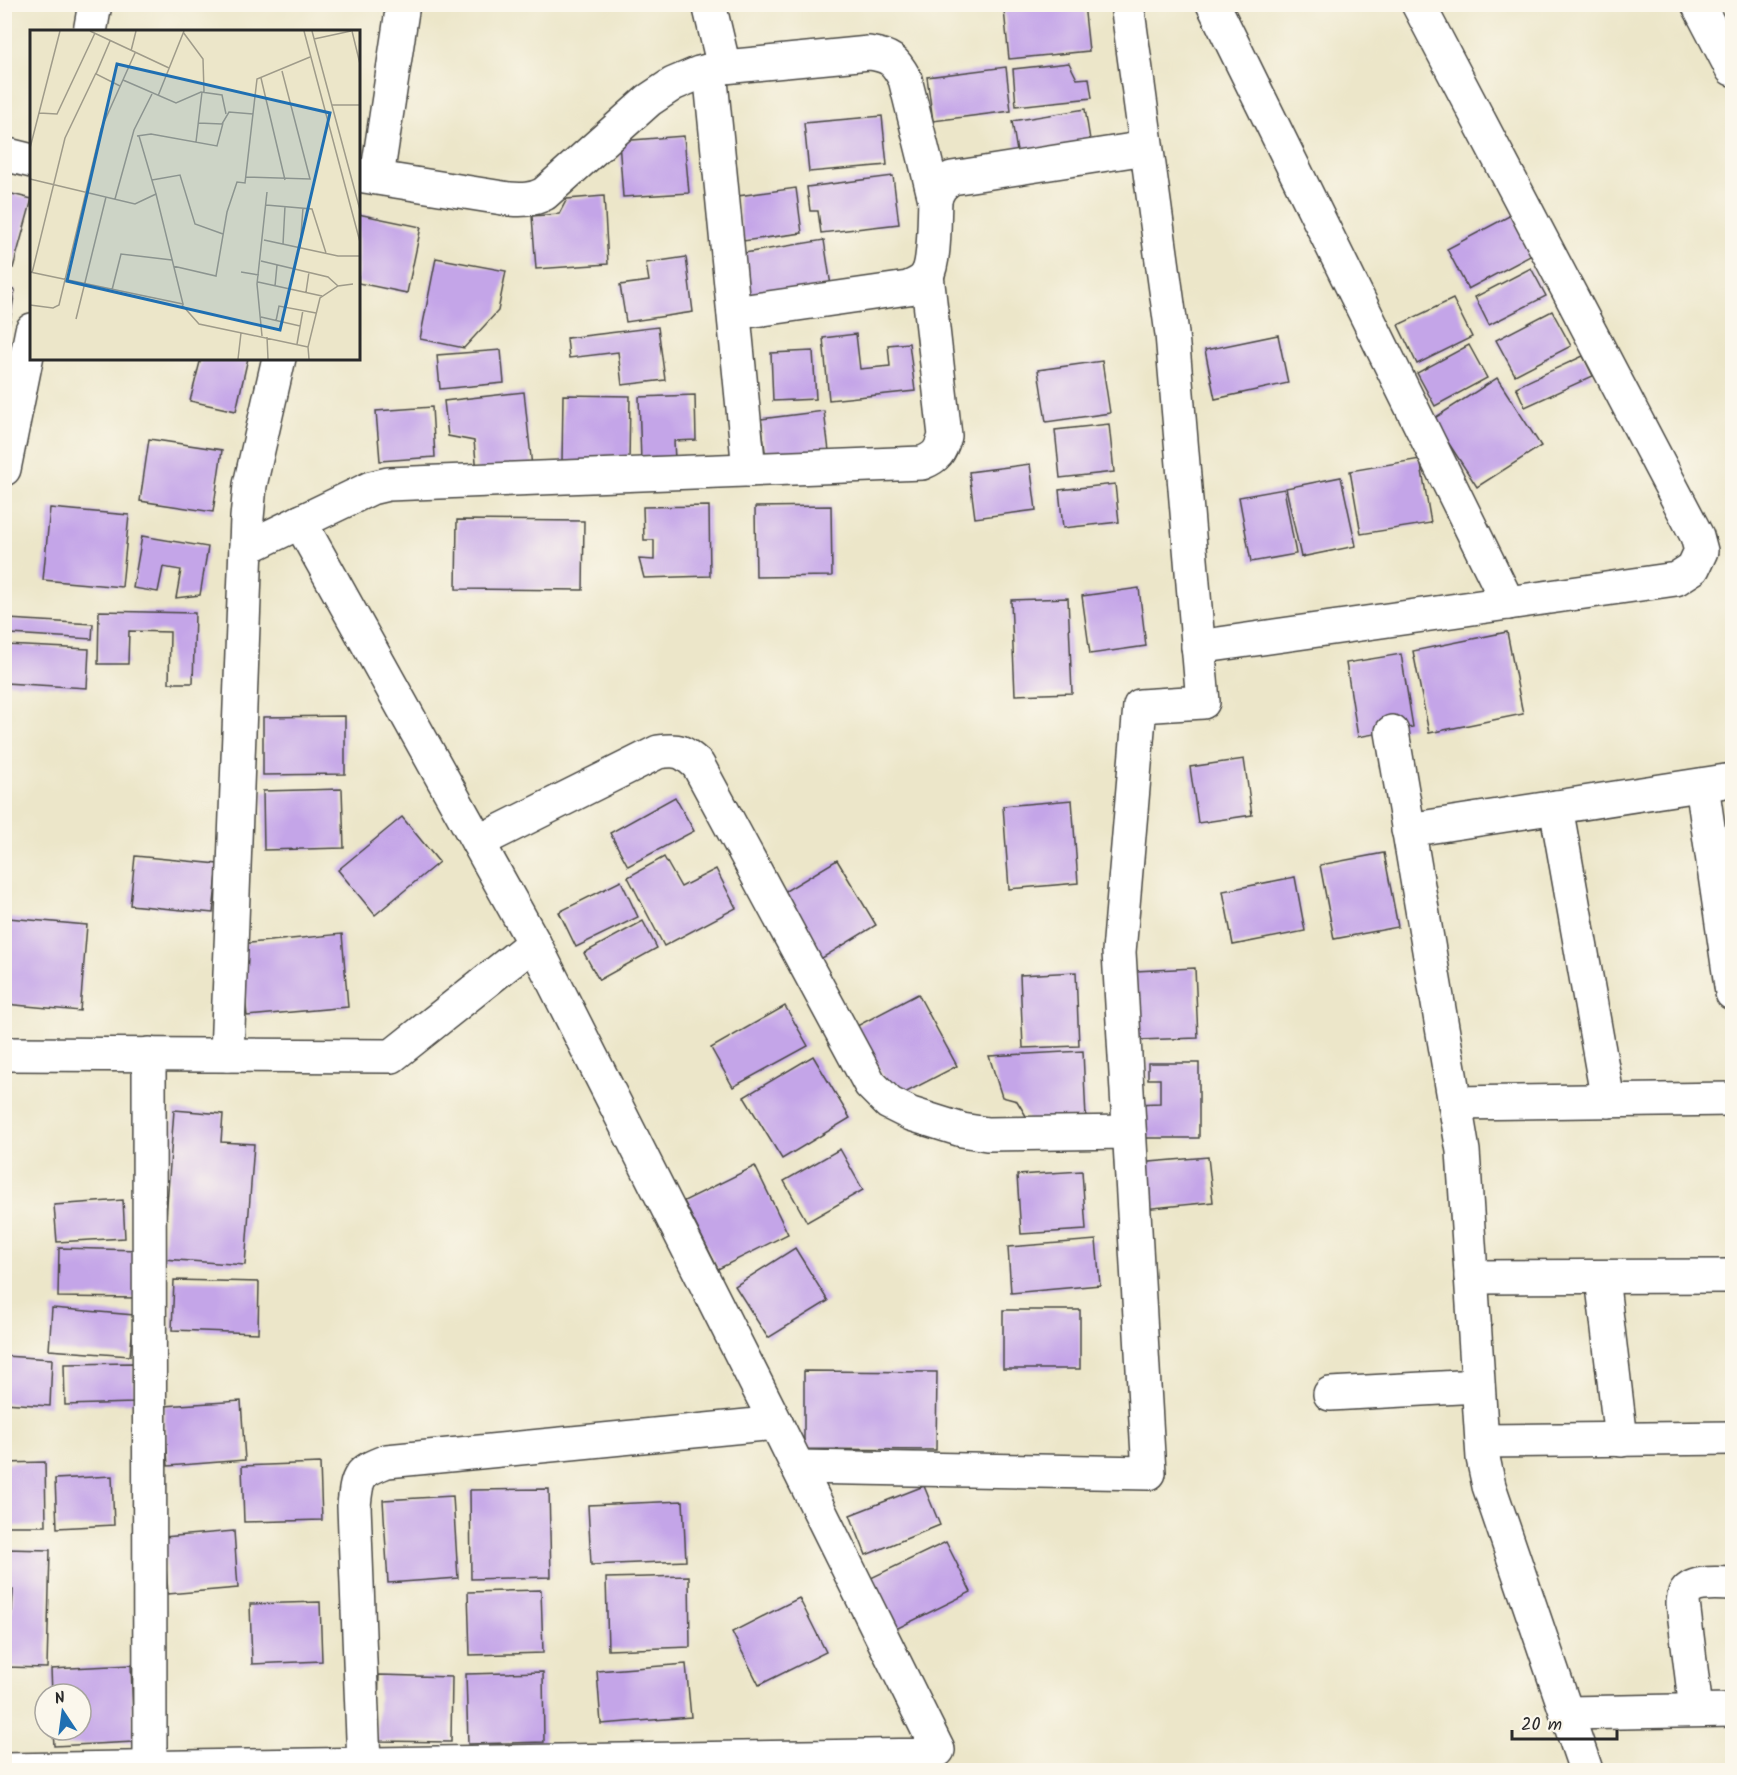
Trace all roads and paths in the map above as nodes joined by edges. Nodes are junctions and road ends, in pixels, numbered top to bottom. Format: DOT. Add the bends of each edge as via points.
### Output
graph roads {
  1 [pos="95,4"];
  2 [pos="403,4"];
  3 [pos="709,4"];
  4 [pos="1127,4"];
  5 [pos="1213,4"];
  6 [pos="1418,4"];
  7 [pos="1698,4"];
  8 [pos="90,30"];
  9 [pos="717,69"];
  10 [pos="1732,69"];
  11 [pos="1146,148"];
  12 [pos="4,154"];
  13 [pos="30,160"];
  14 [pos="368,176"];
  15 [pos="935,200"];
  16 [pos="927,275"];
  17 [pos="734,313"];
  18 [pos="30,340"];
  19 [pos="279,360"];
  20 [pos="4,469"];
  21 [pos="749,470"];
  22 [pos="300,522"];
  23 [pos="246,548"];
  24 [pos="1508,603"];
  25 [pos="1198,647"];
  26 [pos="1392,732"];
  27 [pos="1717,783"];
  28 [pos="1556,807"];
  29 [pos="1408,830"];
  30 [pos="478,842"];
  31 [pos="534,943"];
  32 [pos="1732,993"];
  33 [pos="4,1054"];
  34 [pos="149,1054"];
  35 [pos="227,1055"];
  36 [pos="1732,1099"];
  37 [pos="1608,1101"];
  38 [pos="1455,1103"];
  39 [pos="1130,1132"];
  40 [pos="1732,1276"];
  41 [pos="1471,1277"];
  42 [pos="1602,1277"];
  43 [pos="1478,1386"];
  44 [pos="1330,1394"];
  45 [pos="776,1423"];
  46 [pos="1732,1438"];
  47 [pos="1621,1440"];
  48 [pos="1482,1441"];
  49 [pos="798,1467"];
  50 [pos="1732,1584"];
  51 [pos="1696,1710"];
  52 [pos="1732,1710"];
  53 [pos="1567,1713"];
  54 [pos="941,1763"];
  55 [pos="364,1764"];
  56 [pos="150,1769"];
  57 [pos="4,1770"];
  58 [pos="1586,1770"];
  1 -- 8 [label="street"];
  2 -- 14 [label="street"];
  3 -- 9 [label="street"];
  4 -- 11 [label="street"];
  5 -- 24 [label="street"];
  6 -- 24 [label="street" via="1697,536 1701,551 1693,568 1676,579"];
  7 -- 10 [label="street"];
  9 -- 14 [label="street" via="673,84 649,100 544,194 534,198 509,200"];
  9 -- 15 [label="street" via="869,53 886,56 898,65 905,79"];
  9 -- 17 [label="street"];
  11 -- 15 [label="street" via="952,178 943,183"];
  11 -- 25 [label="street" via="1172,334"];
  12 -- 13 [label="street"];
  15 -- 16 [label="street"];
  16 -- 17 [label="street" via="908,288"];
  16 -- 21 [label="street" via="945,436 933,459 922,463"];
  17 -- 21 [label="street"];
  18 -- 20 [label="street"];
  19 -- 23 [label="street" via="250,485"];
  21 -- 22 [label="street" via="388,484 371,488"];
  22 -- 23 [label="street"];
  22 -- 30 [label="street"];
  23 -- 35 [label="street"];
  24 -- 25 [label="street"];
  25 -- 39 [label="street" via="1203,702 1140,706 1119,952"];
  26 -- 29 [label="street"];
  27 -- 28 [label="street"];
  27 -- 32 [label="street"];
  28 -- 29 [label="street"];
  28 -- 37 [label="street"];
  29 -- 38 [label="street"];
  30 -- 31 [label="street"];
  30 -- 39 [label="street" via="658,752 686,753 698,765 870,1084 889,1103 911,1114 987,1134"];
  31 -- 35 [label="street" via="392,1056"];
  31 -- 45 [label="street"];
  33 -- 34 [label="street"];
  34 -- 35 [label="street"];
  34 -- 56 [label="street"];
  36 -- 37 [label="street"];
  37 -- 38 [label="street"];
  38 -- 41 [label="street" via="1463,1151"];
  39 -- 49 [label="street" via="1149,1473"];
  40 -- 42 [label="street"];
  41 -- 42 [label="street"];
  41 -- 43 [label="street"];
  42 -- 47 [label="street"];
  43 -- 44 [label="street"];
  43 -- 48 [label="street"];
  45 -- 49 [label="street"];
  45 -- 55 [label="street" via="387,1461 367,1469 356,1483 354,1506"];
  46 -- 47 [label="street"];
  47 -- 48 [label="street"];
  48 -- 53 [label="street" via="1489,1486"];
  49 -- 54 [label="street"];
  50 -- 51 [label="street" via="1700,1585 1685,1594"];
  51 -- 52 [label="street"];
  51 -- 53 [label="street"];
  53 -- 58 [label="street"];
  54 -- 55 [label="street"];
  55 -- 56 [label="street"];
  56 -- 57 [label="street"];
}
